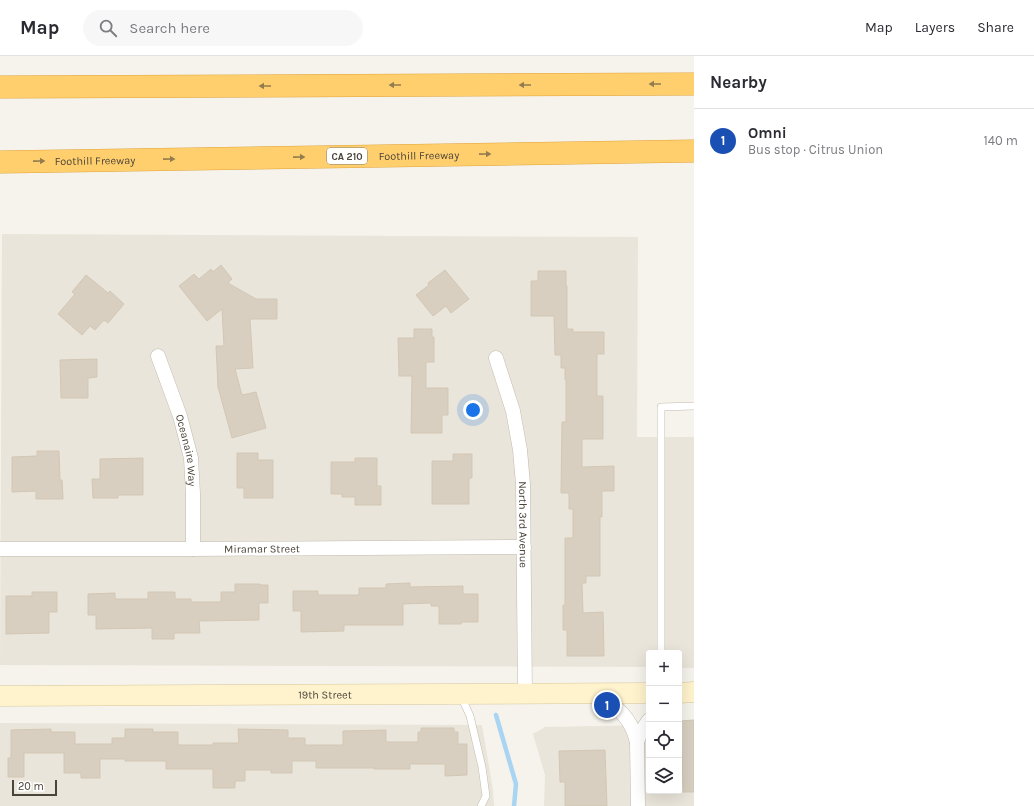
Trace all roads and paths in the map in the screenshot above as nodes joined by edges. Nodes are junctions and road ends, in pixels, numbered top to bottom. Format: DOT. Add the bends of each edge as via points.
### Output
graph roads {
  1 [pos="694,84"];
  2 [pos="0,87"];
  3 [pos="694,151"];
  4 [pos="0,162"];
  5 [pos="158,356"];
  6 [pos="496,358"];
  7 [pos="694,406"];
  8 [pos="524,547"];
  9 [pos="0,549"];
  10 [pos="193,549"];
  11 [pos="661,650"];
  12 [pos="596,693"];
  13 [pos="646,693"];
  14 [pos="460,694"];
  15 [pos="525,694"];
  16 [pos="0,696"];
  17 [pos="648,722"];
  18 [pos="637,742"];
  19 [pos="481,806"];
  20 [pos="638,806"];
  1 -- 2 [label="highway, one-way"];
  4 -- 3 [label="highway, Foothill Freeway / CA 210, one-way"];
  5 -- 10 [label="street, Oceanaire Way" via="180,416 190,458"];
  6 -- 8 [label="street, North 3rd Avenue" via="513,410 520,450"];
  7 -- 11 [label="lane" via="661,407"];
  8 -- 10 [label="street, Miramar Street"];
  8 -- 15 [label="street, North 3rd Avenue"];
  9 -- 10 [label="street, Miramar Street"];
  12 -- 13 [label="main road, 19th Street"];
  12 -- 15 [label="main road, 19th Street"];
  12 -- 18 [label="street" via="624,715 635,731"];
  14 -- 15 [label="main road, 19th Street"];
  14 -- 16 [label="main road, 19th Street"];
  14 -- 19 [label="lane" via="470,716 482,768 486,796"];
  17 -- 18 [label="street"];
  18 -- 20 [label="street"];
}
